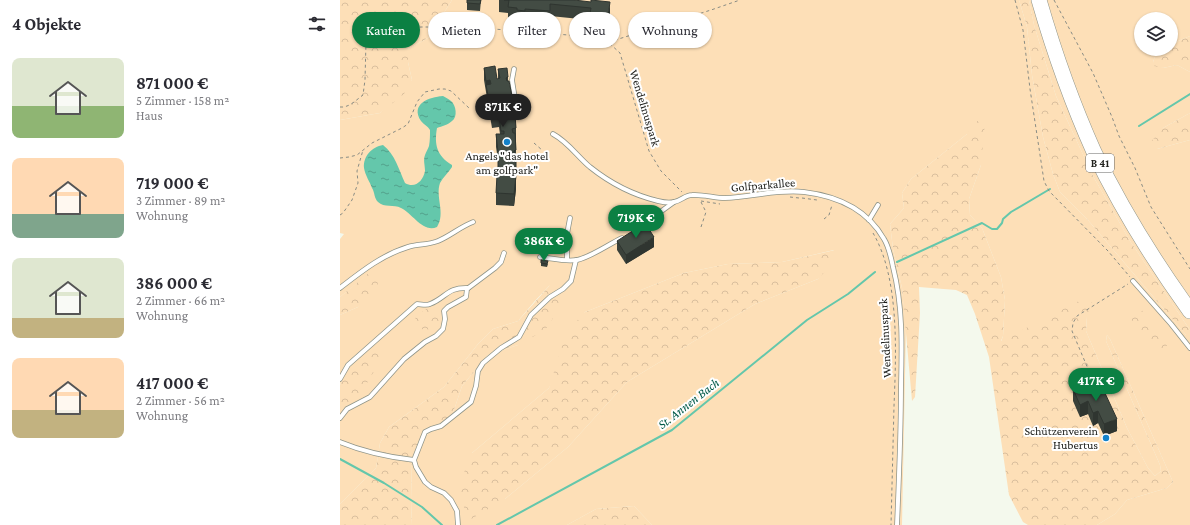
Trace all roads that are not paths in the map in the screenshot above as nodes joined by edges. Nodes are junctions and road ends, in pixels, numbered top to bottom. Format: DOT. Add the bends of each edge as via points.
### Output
graph roads {
  1 [pos="1039,0"];
  2 [pos="514,69"];
  3 [pos="516,105"];
  4 [pos="553,134"];
  5 [pos="674,202"];
  6 [pos="878,206"];
  7 [pos="570,218"];
  8 [pos="869,220"];
  9 [pos="473,222"];
  10 [pos="634,230"];
  11 [pos="627,235"];
  12 [pos="504,253"];
  13 [pos="540,257"];
  14 [pos="568,260"];
  15 [pos="576,260"];
  16 [pos="1133,281"];
  17 [pos="340,288"];
  18 [pos="469,288"];
  19 [pos="1190,311"];
  20 [pos="1190,348"];
  21 [pos="340,380"];
  22 [pos="340,418"];
  23 [pos="340,442"];
  24 [pos="414,460"];
  25 [pos="458,525"];
  26 [pos="897,525"];
  1 -- 19 [label="highway, B 41" via="1051,41 1094,152 1142,241"];
  2 -- 3 [label="lane" via="512,80"];
  4 -- 5 [label="lane" via="611,181 633,193 659,201"];
  5 -- 8 [label="lane, Golfparkallee" via="686,195 694,194 725,198 780,191 804,192 846,202"];
  5 -- 10 [label="lane"];
  6 -- 8 [label="lane"];
  7 -- 14 [label="lane"];
  8 -- 26 [label="lane, Golfparkallee" via="884,239 890,253 902,322"];
  9 -- 17 [label="lane" via="442,240 395,251 372,264"];
  11 -- 15 [label="lane"];
  12 -- 18 [label="lane" via="495,268"];
  13 -- 14 [label="lane"];
  14 -- 15 [label="lane"];
  15 -- 24 [label="lane" via="571,281 531,315 518,337 484,363 478,371 471,402 441,426 425,432"];
  16 -- 20 [label="lane"];
  18 -- 21 [label="lane" via="452,290 429,305 417,304 348,365"];
  18 -- 22 [label="lane" via="466,297 444,311 443,329 404,359 370,397 347,409"];
  23 -- 24 [label="lane" via="383,456"];
  24 -- 25 [label="lane" via="424,482 451,500 457,511"];
}
